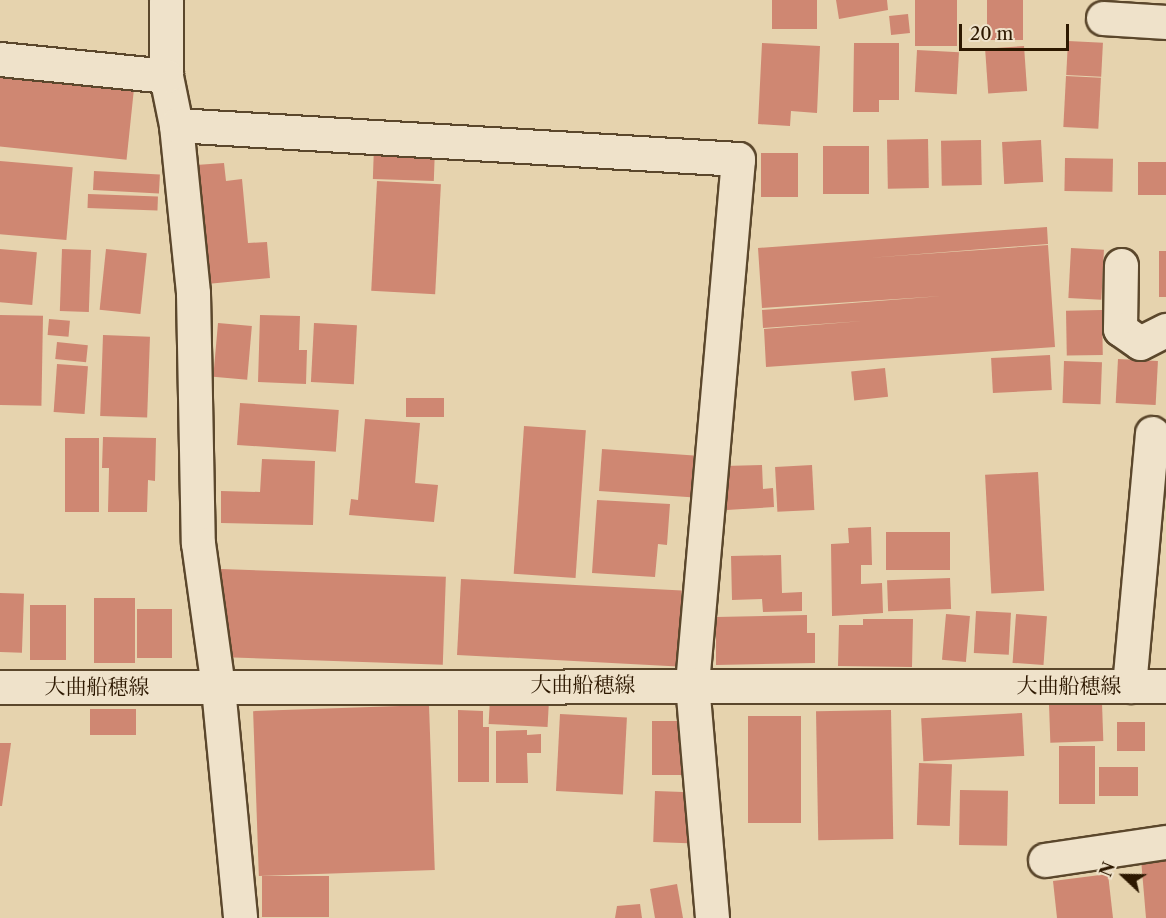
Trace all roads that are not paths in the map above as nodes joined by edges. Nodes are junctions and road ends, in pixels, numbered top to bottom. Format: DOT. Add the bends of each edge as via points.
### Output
graph roads {
  1 [pos="166,0"];
  2 [pos="1103,18"];
  3 [pos="1166,22"];
  4 [pos="0,59"];
  5 [pos="166,76"];
  6 [pos="176,125"];
  7 [pos="1121,265"];
  8 [pos="1166,330"];
  9 [pos="1152,433"];
  10 [pos="692,684"];
  11 [pos="1129,686"];
  12 [pos="1166,686"];
  13 [pos="0,687"];
  14 [pos="218,688"];
  15 [pos="1166,842"];
  16 [pos="1045,860"];
  17 [pos="240,918"];
  18 [pos="712,918"];
  1 -- 5 [label="street"];
  2 -- 3 [label="street"];
  4 -- 5 [label="street"];
  5 -- 6 [label="street"];
  6 -- 10 [label="street" via="738,159"];
  6 -- 14 [label="street" via="193,293 198,543"];
  7 -- 8 [label="street" via="1120,329 1140,343"];
  9 -- 11 [label="street"];
  10 -- 11 [label="street, 大曲船穂線"];
  10 -- 14 [label="street, 大曲船穂線"];
  10 -- 18 [label="street"];
  11 -- 12 [label="street, 大曲船穂線"];
  13 -- 14 [label="street, 大曲船穂線"];
  14 -- 17 [label="street"];
  15 -- 16 [label="street"];
}
